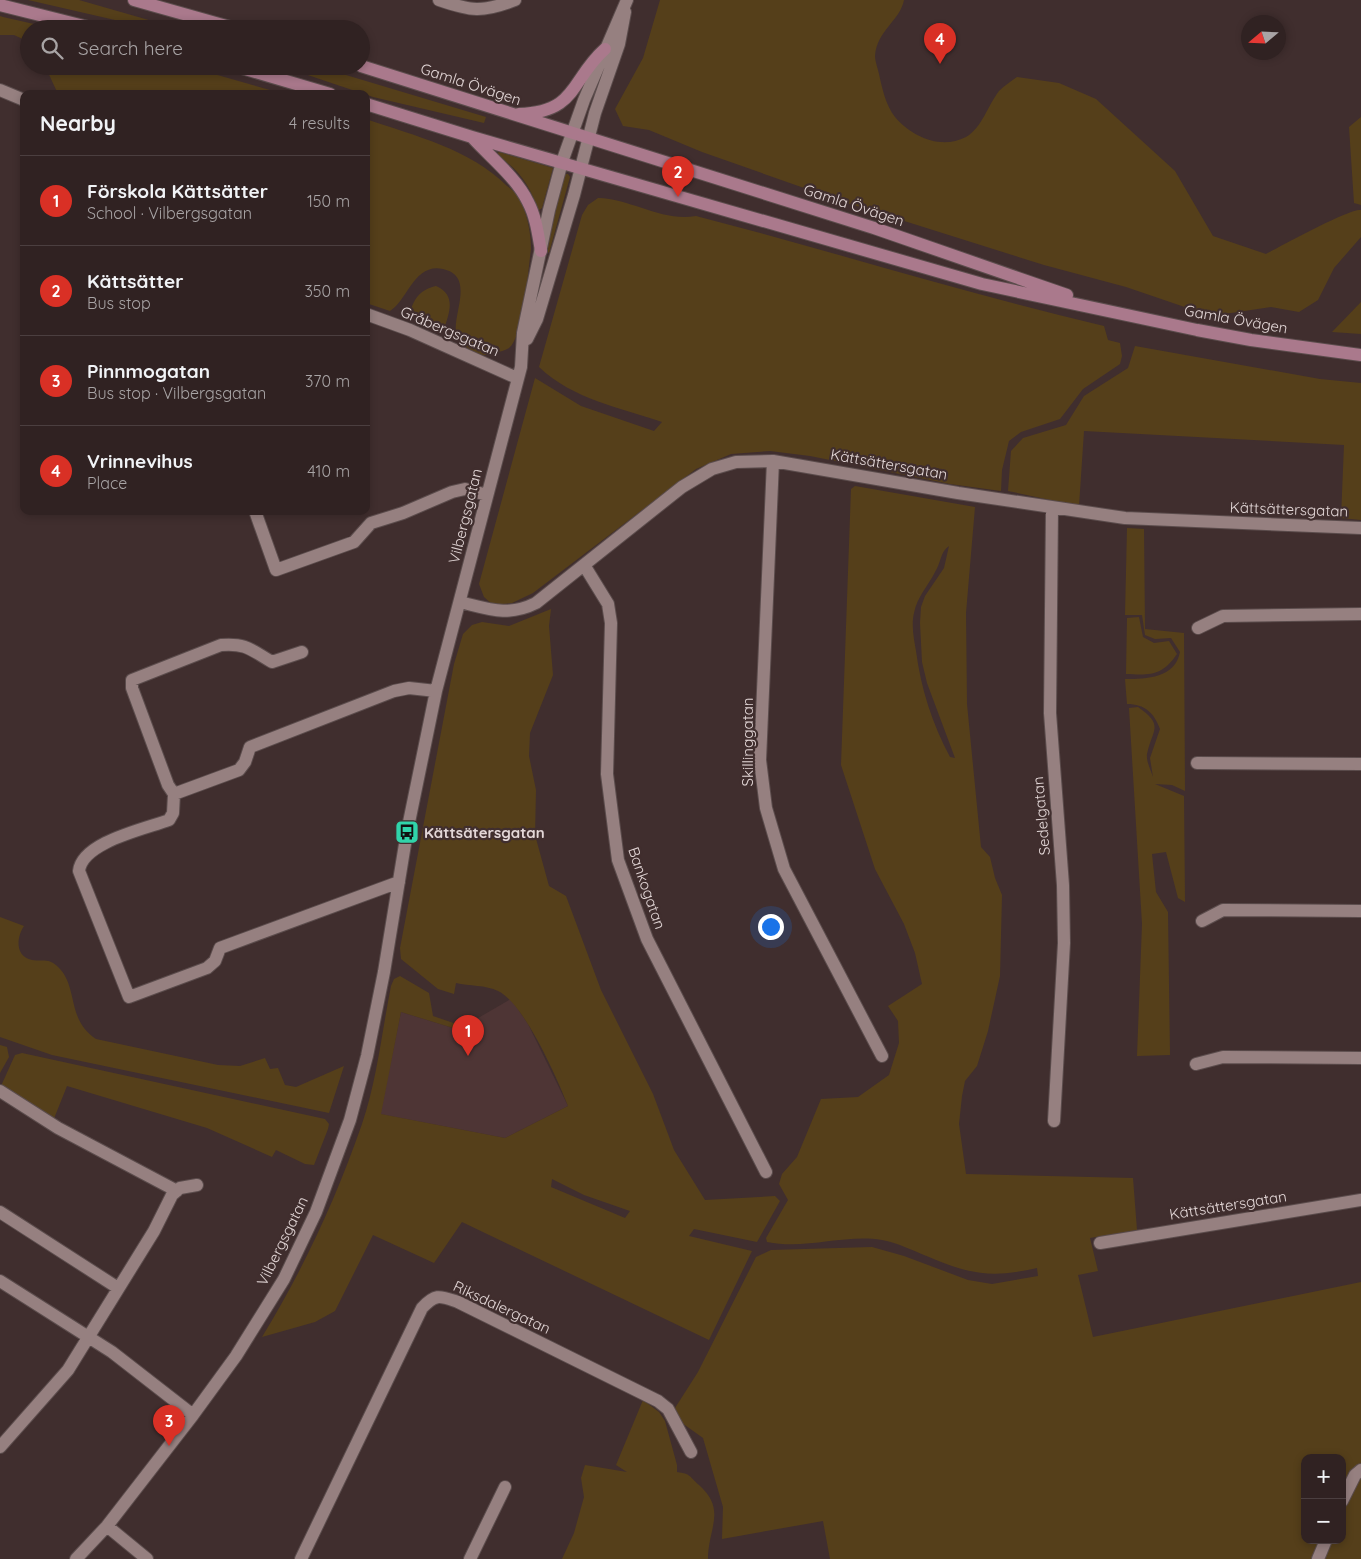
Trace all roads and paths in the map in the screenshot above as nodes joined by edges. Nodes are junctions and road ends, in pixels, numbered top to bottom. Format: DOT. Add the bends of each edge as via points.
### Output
graph roads {
  1 [pos="134,0"];
  2 [pos="439,0"];
  3 [pos="515,0"];
  4 [pos="625,1"];
  5 [pos="0,5"];
  6 [pos="60,20"];
  7 [pos="204,20"];
  8 [pos="605,49"];
  9 [pos="370,69"];
  10 [pos="266,75"];
  11 [pos="0,90"];
  12 [pos="316,90"];
  13 [pos="20,98"];
  14 [pos="370,105"];
  15 [pos="513,114"];
  16 [pos="571,134"];
  17 [pos="472,137"];
  18 [pos="588,139"];
  19 [pos="562,162"];
  20 [pos="580,167"];
  21 [pos="541,251"];
  22 [pos="1106,310"];
  23 [pos="370,318"];
  24 [pos="522,348"];
  25 [pos="1361,355"];
  26 [pos="517,378"];
  27 [pos="773,461"];
  28 [pos="487,495"];
  29 [pos="1052,508"];
  30 [pos="256,515"];
  31 [pos="1361,528"];
  32 [pos="584,565"];
  33 [pos="460,602"];
  34 [pos="1361,614"];
  35 [pos="1198,628"];
  36 [pos="302,652"];
  37 [pos="436,692"];
  38 [pos="1197,763"];
  39 [pos="1361,764"];
  40 [pos="174,794"];
  41 [pos="399,882"];
  42 [pos="1361,910"];
  43 [pos="1202,921"];
  44 [pos="882,1056"];
  45 [pos="1361,1058"];
  46 [pos="1196,1064"];
  47 [pos="0,1091"];
  48 [pos="1054,1121"];
  49 [pos="766,1172"];
  50 [pos="197,1185"];
  51 [pos="177,1191"];
  52 [pos="1361,1200"];
  53 [pos="0,1212"];
  54 [pos="1100,1243"];
  55 [pos="0,1281"];
  56 [pos="118,1288"];
  57 [pos="89,1338"];
  58 [pos="194,1415"];
  59 [pos="0,1447"];
  60 [pos="691,1452"];
  61 [pos="1358,1473"];
  62 [pos="505,1487"];
  63 [pos="1343,1499"];
  64 [pos="107,1526"];
  65 [pos="1324,1544"];
  66 [pos="76,1559"];
  67 [pos="147,1559"];
  68 [pos="301,1559"];
  69 [pos="470,1559"];
  70 [pos="1318,1559"];
  1 -- 7 [label="main road"];
  2 -- 3 [label="street" via="481,11"];
  4 -- 8 [label="street"];
  4 -- 18 [label="street" via="619,44"];
  5 -- 6 [label="main road"];
  8 -- 15 [label="main road" via="592,60 564,102 535,114"];
  8 -- 16 [label="street"];
  9 -- 15 [label="main road, Gamla Övägen"];
  10 -- 12 [label="main road"];
  11 -- 13 [label="street"];
  14 -- 17 [label="main road, Gamla Övägen"];
  15 -- 16 [label="main road, Gamla Övägen"];
  16 -- 18 [label="main road, Gamla Övägen"];
  16 -- 19 [label="street"];
  17 -- 19 [label="main road, Gamla Övägen"];
  17 -- 21 [label="main road" via="516,183 528,201"];
  18 -- 20 [label="street"];
  18 -- 22 [label="main road, Gamla Övägen" via="874,228"];
  19 -- 20 [label="main road, Gamla Övägen"];
  19 -- 21 [label="street, Vilbergsgatan"];
  20 -- 22 [label="main road, Gamla Övägen" via="982,284"];
  20 -- 24 [label="street, Vilbergsgatan" via="537,320"];
  21 -- 24 [label="street, Vilbergsgatan"];
  22 -- 25 [label="main road, Gamla Övägen" via="1251,340"];
  23 -- 26 [label="street, Gråbergsgatan" via="410,330"];
  24 -- 26 [label="street, Vilbergsgatan"];
  26 -- 28 [label="street, Vilbergsgatan"];
  27 -- 29 [label="street, Kättsättersgatan"];
  27 -- 32 [label="street, Kättsättersgatan" via="736,462 712,469 682,487"];
  27 -- 44 [label="street, Skillinggatan" via="760,760 766,808 784,869"];
  28 -- 30 [label="street" via="465,489 452,492 371,523 354,542 276,570"];
  28 -- 33 [label="street, Vilbergsgatan"];
  29 -- 31 [label="street, Kättsättersgatan" via="1148,520"];
  29 -- 48 [label="street, Sedelgatan" via="1050,712 1064,942"];
  32 -- 33 [label="street, Kättsättersgatan" via="536,603 521,610 502,612"];
  32 -- 49 [label="street, Bankogatan" via="608,604 611,622 607,774 618,860 647,939"];
  33 -- 37 [label="street, Vilbergsgatan"];
  34 -- 35 [label="street" via="1223,616"];
  36 -- 40 [label="street" via="272,662 247,646 221,646 132,680 132,688"];
  37 -- 40 [label="street" via="409,688 394,692 250,747 239,770"];
  37 -- 41 [label="street, Vilbergsgatan"];
  38 -- 39 [label="street"];
  40 -- 41 [label="street" via="173,813 169,820 98,846 80,863 79,871 129,997 207,968 216,961 220,948"];
  41 -- 58 [label="street, Vilbergsgatan" via="367,1056 350,1120 316,1212 284,1279"];
  42 -- 43 [label="street" via="1223,910"];
  45 -- 46 [label="street" via="1223,1057"];
  47 -- 51 [label="street" via="58,1128"];
  50 -- 51 [label="street"];
  51 -- 56 [label="street"];
  52 -- 54 [label="street, Kättsättersgatan"];
  53 -- 56 [label="street"];
  55 -- 57 [label="street"];
  56 -- 57 [label="street"];
  57 -- 58 [label="street"];
  57 -- 59 [label="street" via="68,1370"];
  58 -- 64 [label="street, Vilbergsgatan"];
  60 -- 68 [label="street, Riksdalergatan" via="668,1409 658,1401 458,1302 439,1296 422,1308"];
  61 -- 63 [label="street"];
  62 -- 69 [label="street"];
  64 -- 66 [label="street, Vilbergsgatan"];
  64 -- 67 [label="street"];
  65 -- 70 [label="street"];
}
